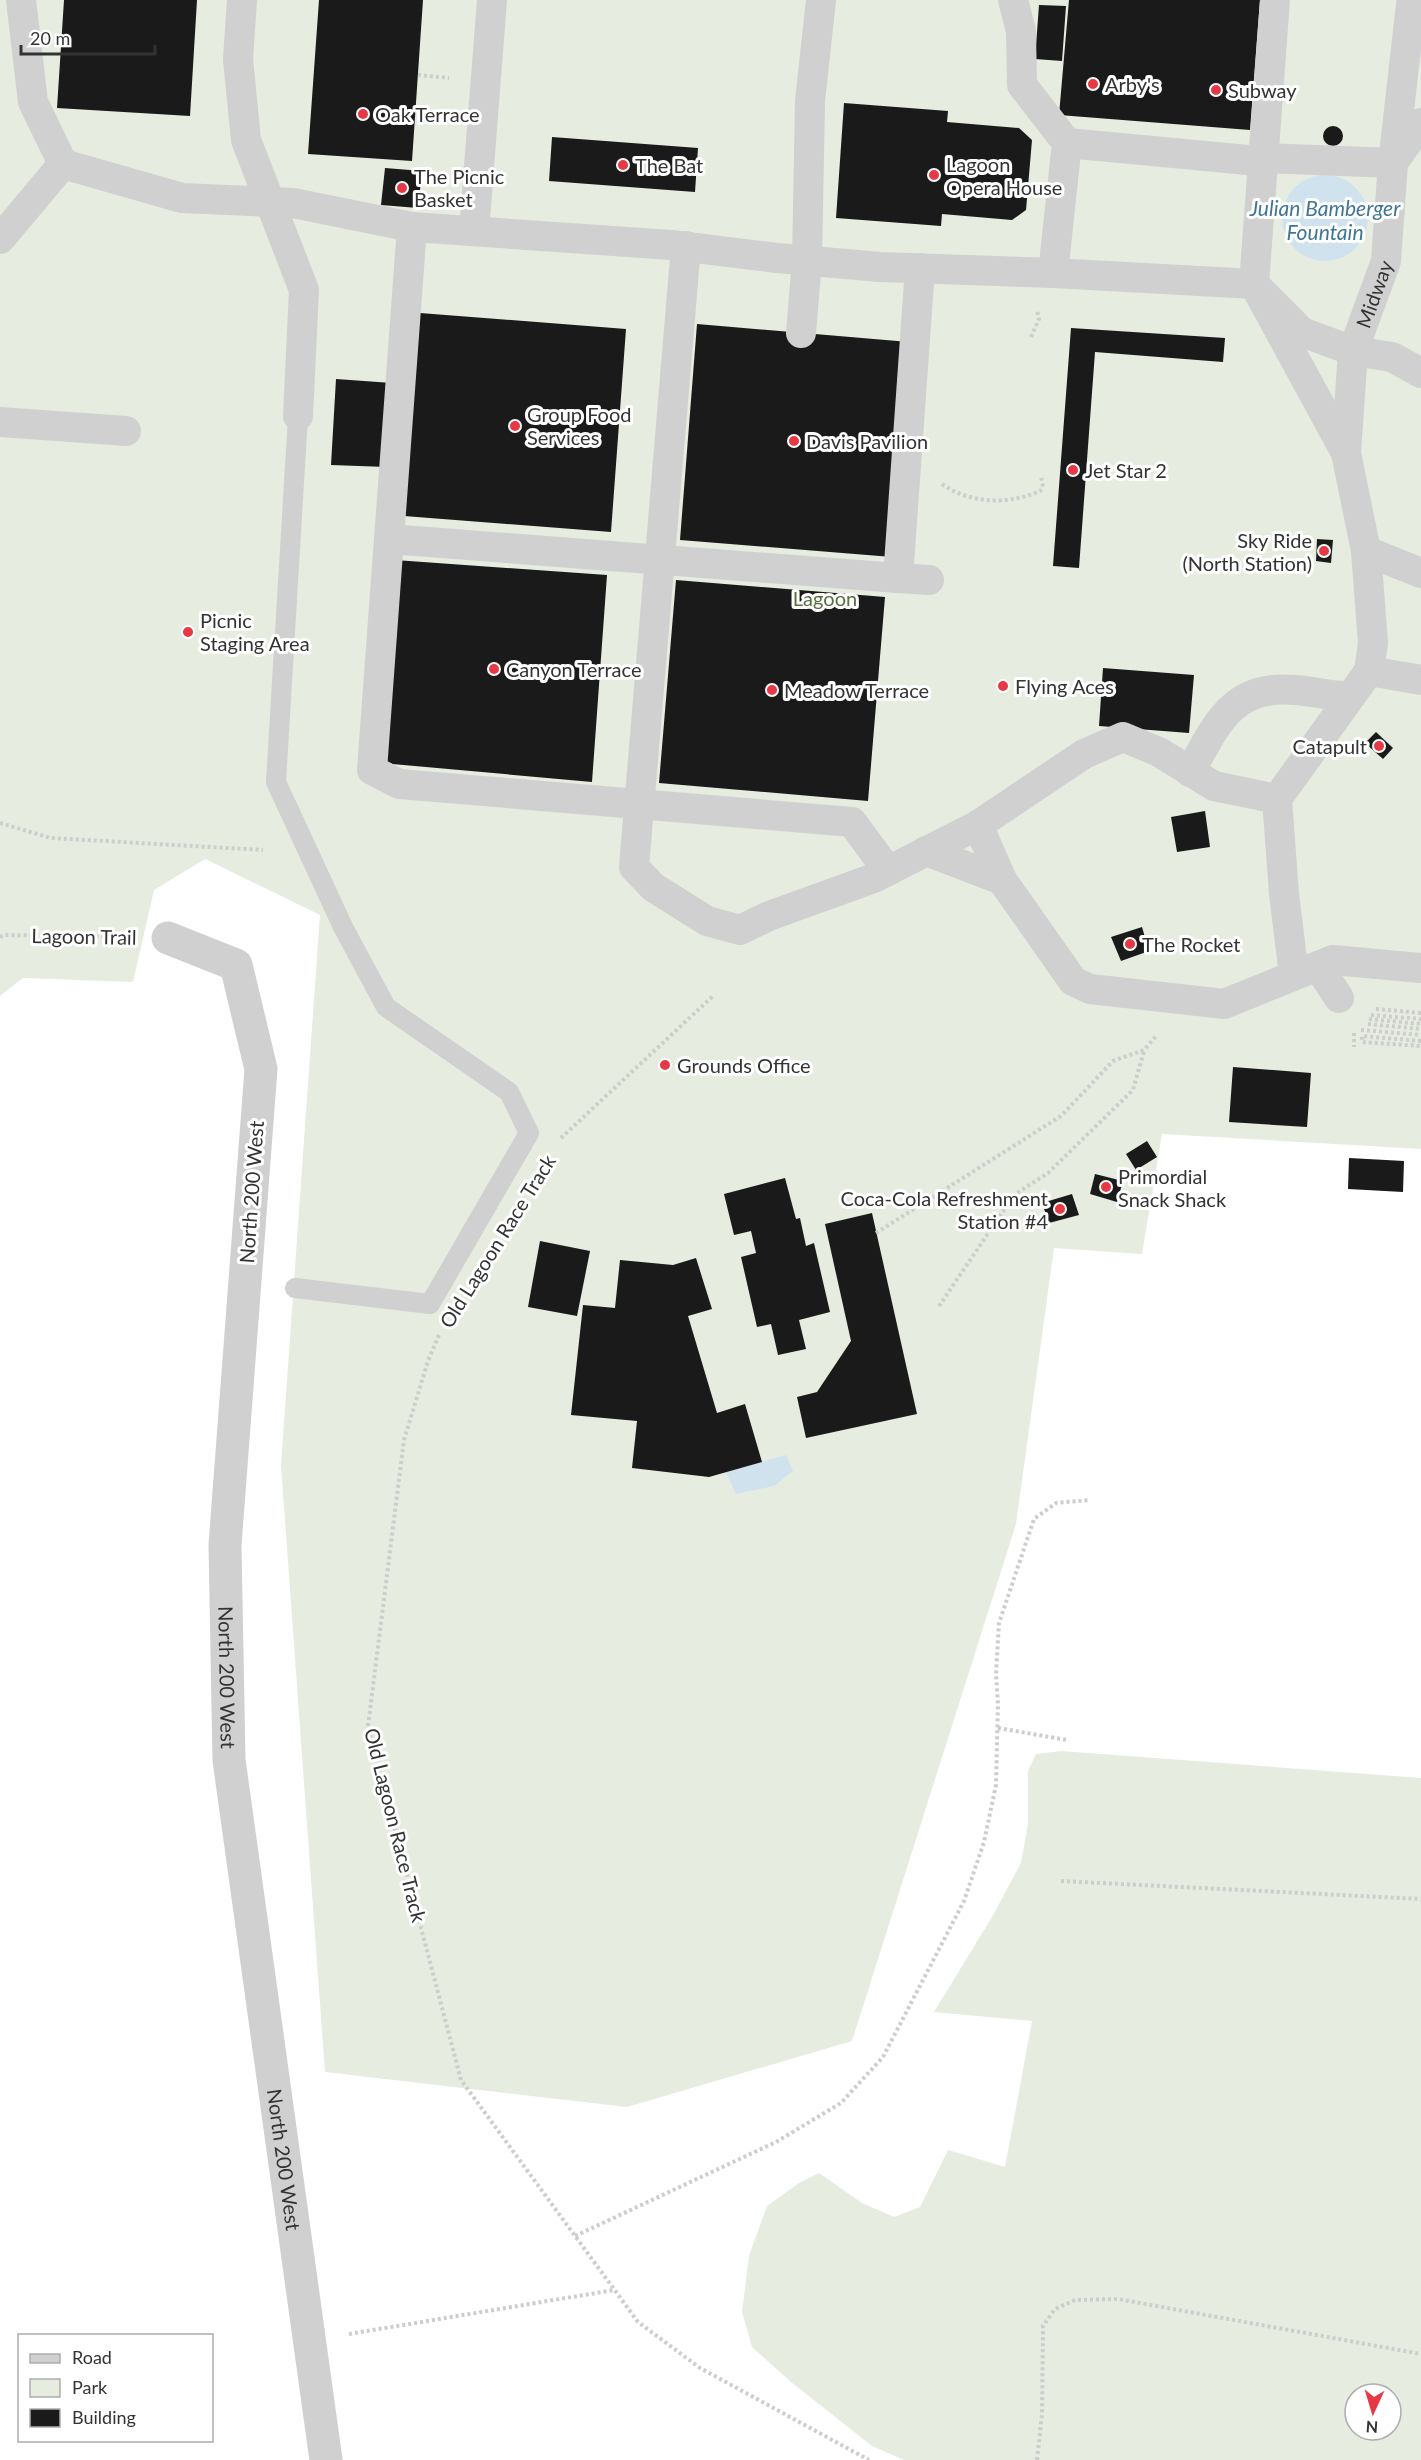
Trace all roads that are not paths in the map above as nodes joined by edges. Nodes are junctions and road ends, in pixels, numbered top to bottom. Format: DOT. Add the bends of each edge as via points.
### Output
graph roads {
  1 [pos="21,0"];
  2 [pos="242,0"];
  3 [pos="492,0"];
  4 [pos="821,0"];
  5 [pos="1013,0"];
  6 [pos="1275,0"];
  7 [pos="1413,7"];
  8 [pos="1421,123"];
  9 [pos="1067,143"];
  10 [pos="1263,158"];
  11 [pos="1393,163"];
  12 [pos="63,164"];
  13 [pos="270,202"];
  14 [pos="412,226"];
  15 [pos="474,231"];
  16 [pos="0,239"];
  17 [pos="686,246"];
  18 [pos="807,260"];
  19 [pos="920,268"];
  20 [pos="1053,273"];
  21 [pos="1254,284"];
  22 [pos="801,333"];
  23 [pos="1353,351"];
  24 [pos="1421,373"];
  25 [pos="298,416"];
  26 [pos="0,422"];
  27 [pos="126,431"];
  28 [pos="1346,453"];
  29 [pos="389,539"];
  30 [pos="1366,551"];
  31 [pos="660,560"];
  32 [pos="1421,573"];
  33 [pos="898,578"];
  34 [pos="929,580"];
  35 [pos="1369,671"];
  36 [pos="1421,680"];
  37 [pos="1351,696"];
  38 [pos="1190,772"];
  39 [pos="1277,799"];
  40 [pos="640,804"];
  41 [pos="990,809"];
  42 [pos="926,851"];
  43 [pos="888,871"];
  44 [pos="1002,880"];
  45 [pos="168,938"];
  46 [pos="1421,968"];
  47 [pos="1306,971"];
  48 [pos="1355,1010"];
  49 [pos="295,1288"];
  50 [pos="326,2460"];
  1 -- 12 [label="street" via="33,102"];
  2 -- 13 [label="street" via="238,60 246,140"];
  3 -- 15 [label="street"];
  4 -- 18 [label="street" via="810,101"];
  5 -- 9 [label="street" via="1021,31 1022,84"];
  6 -- 10 [label="street"];
  7 -- 11 [label="street, Midway"];
  8 -- 11 [label="street"];
  9 -- 10 [label="street" via="1248,160"];
  9 -- 20 [label="street"];
  10 -- 11 [label="street"];
  10 -- 21 [label="street"];
  11 -- 23 [label="street, Midway" via="1386,261"];
  12 -- 13 [label="street" via="182,198"];
  12 -- 16 [label="street"];
  13 -- 14 [label="street"];
  13 -- 25 [label="street" via="304,290"];
  14 -- 15 [label="street"];
  14 -- 29 [label="street"];
  15 -- 17 [label="street"];
  17 -- 18 [label="street"];
  17 -- 31 [label="street"];
  18 -- 19 [label="street"];
  18 -- 22 [label="street"];
  19 -- 20 [label="street"];
  19 -- 33 [label="street"];
  20 -- 21 [label="street"];
  21 -- 23 [label="street" via="1302,332"];
  21 -- 28 [label="street"];
  23 -- 24 [label="street" via="1392,357"];
  23 -- 28 [label="street, Midway"];
  25 -- 49 [label="lane" via="276,782 343,927 386,1007 509,1092 529,1132 430,1304"];
  26 -- 27 [label="street"];
  28 -- 30 [label="street"];
  29 -- 31 [label="street"];
  29 -- 40 [label="street" via="372,770 399,784"];
  30 -- 32 [label="street"];
  30 -- 35 [label="street" via="1373,643"];
  31 -- 33 [label="street"];
  31 -- 40 [label="street"];
  33 -- 34 [label="street"];
  35 -- 36 [label="street"];
  35 -- 37 [label="street"];
  37 -- 38 [label="street" via="1270,690 1246,698 1228,709 1217,722"];
  37 -- 39 [label="street"];
  38 -- 39 [label="street" via="1214,786"];
  38 -- 41 [label="street" via="1159,752 1123,737 1084,754"];
  39 -- 47 [label="street" via="1284,894"];
  40 -- 43 [label="street" via="852,822"];
  40 -- 43 [label="street" via="634,867 653,887 707,921 740,930"];
  41 -- 42 [label="street"];
  41 -- 44 [label="street"];
  42 -- 43 [label="street"];
  42 -- 44 [label="street"];
  44 -- 47 [label="street" via="1074,981 1090,989 1224,1004"];
  45 -- 50 [label="street, North 200 West" via="236,965 261,1069 225,1545 229,1760"];
  46 -- 47 [label="street" via="1333,960"];
  47 -- 48 [label="street"];
}
